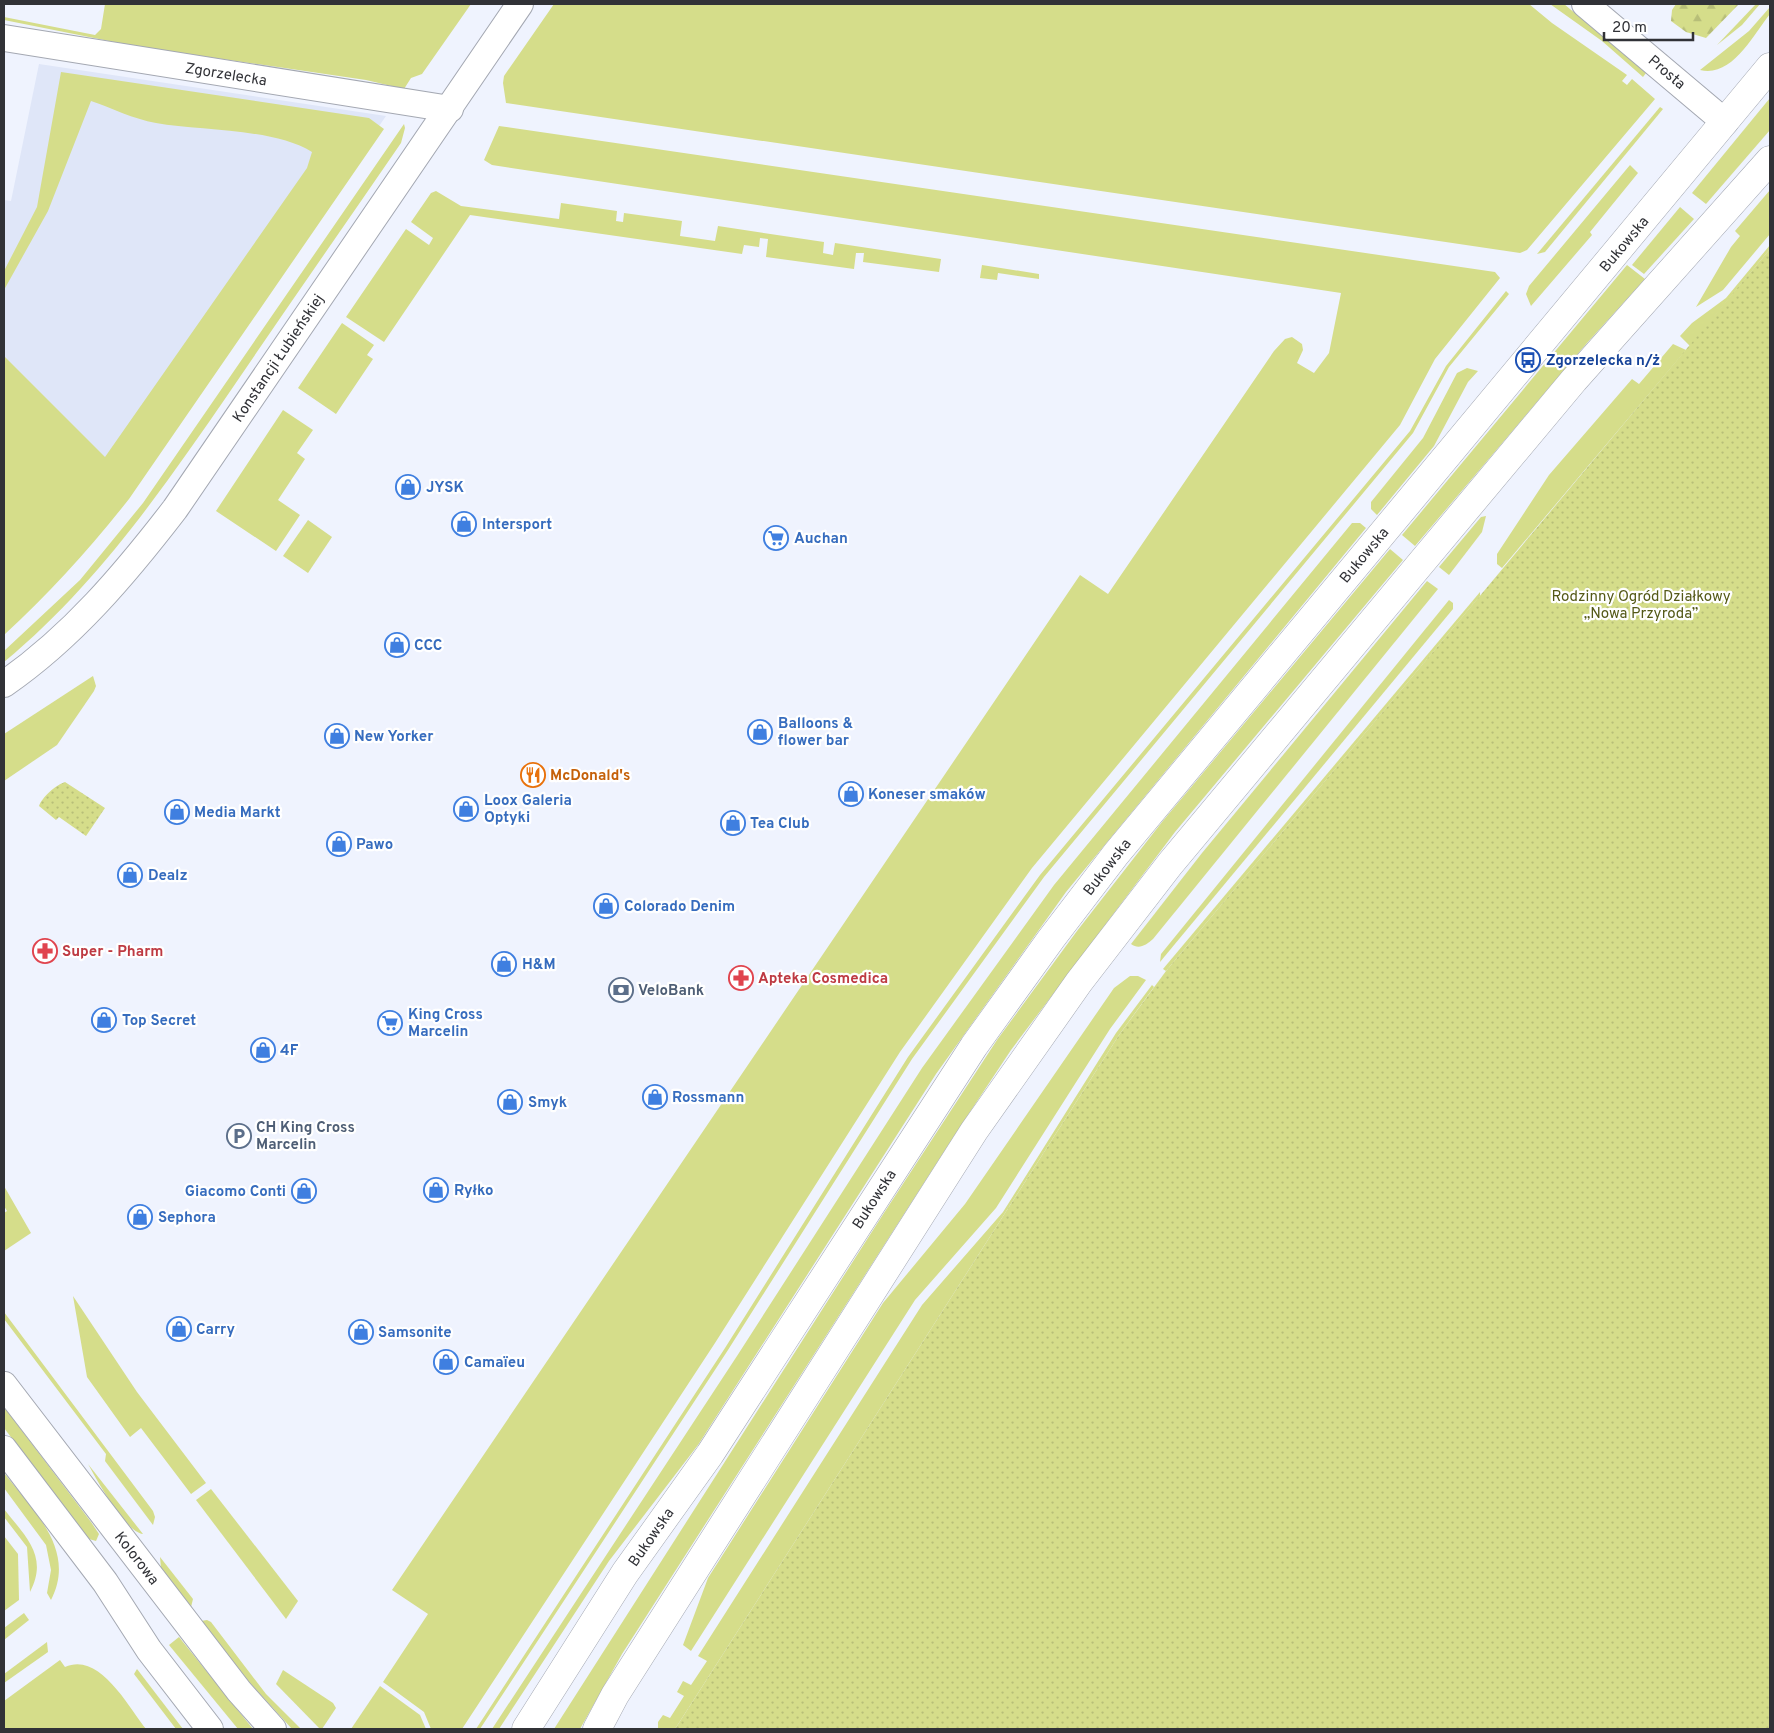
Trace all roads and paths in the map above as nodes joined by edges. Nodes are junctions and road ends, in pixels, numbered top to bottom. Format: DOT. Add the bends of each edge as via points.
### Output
graph roads {
  1 [pos="520,4"];
  2 [pos="1584,4"];
  3 [pos="4,38"];
  4 [pos="1770,67"];
  5 [pos="450,109"];
  6 [pos="1725,122"];
  7 [pos="1770,160"];
  8 [pos="4,684"];
  9 [pos="4,1385"];
  10 [pos="4,1449"];
  11 [pos="210,1729"];
  12 [pos="273,1729"];
  13 [pos="526,1729"];
  14 [pos="598,1729"];
  1 -- 5 [label="street, Konstancji Łubieńskiej"];
  2 -- 6 [label="street, Prosta"];
  3 -- 5 [label="street, Zgorzelecka"];
  4 -- 6 [label="main road, Bukowska"];
  5 -- 8 [label="street, Konstancji Łubieńskiej" via="175,509 134,562 74,626"];
  6 -- 13 [label="main road, Bukowska" via="1116,854 1051,938 974,1046 716,1445 626,1573"];
  7 -- 14 [label="main road" via="1574,380 1446,532 1170,864 1079,982 980,1123 884,1271 620,1687"];
  9 -- 12 [label="street, Kolorowa" via="239,1691"];
  10 -- 11 [label="street" via="105,1582 149,1650"];
}
